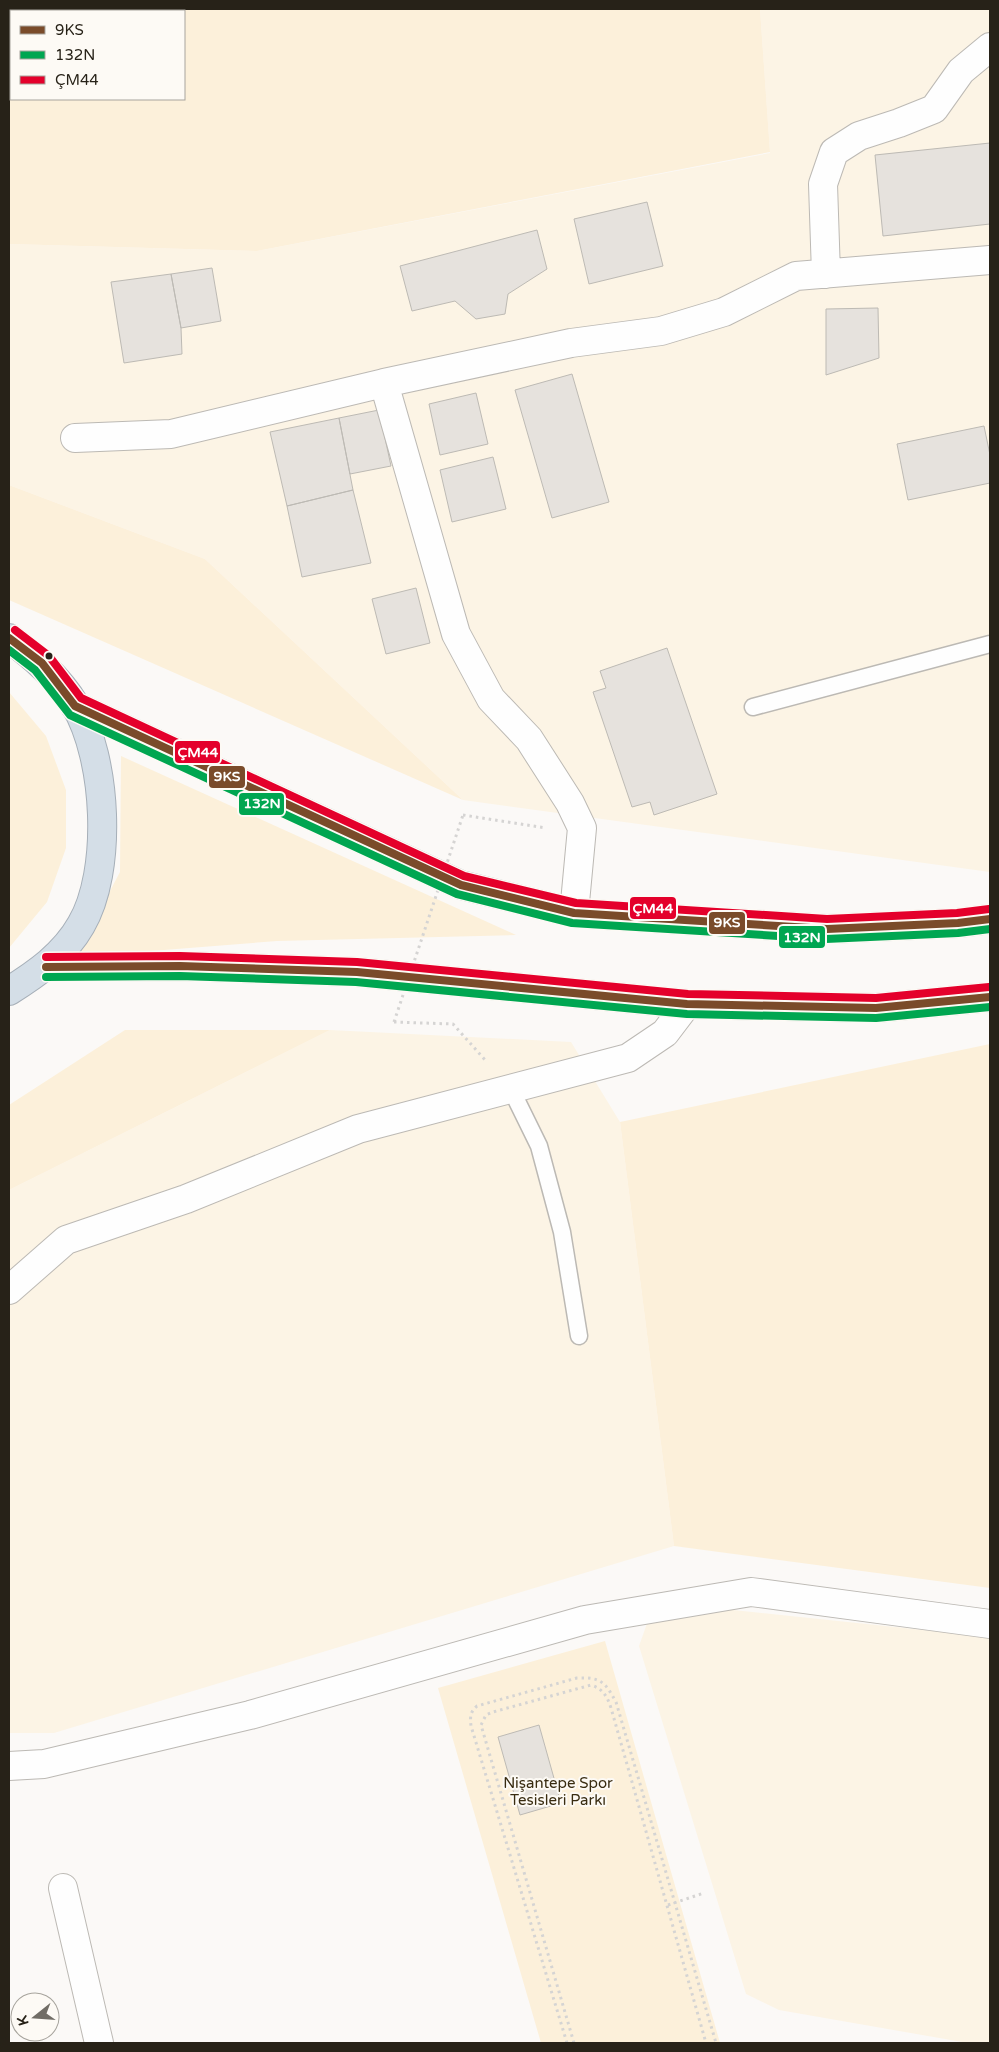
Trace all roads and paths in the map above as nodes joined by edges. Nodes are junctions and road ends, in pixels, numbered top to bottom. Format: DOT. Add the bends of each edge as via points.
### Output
graph roads {
  1 [pos="990,47"];
  2 [pos="990,260"];
  3 [pos="826,274"];
  4 [pos="384,382"];
  5 [pos="75,438"];
  6 [pos="9,638"];
  7 [pos="990,644"];
  8 [pos="75,706"];
  9 [pos="753,707"];
  10 [pos="543,828"];
  11 [pos="574,913"];
  12 [pos="990,919"];
  13 [pos="46,967"];
  14 [pos="9,991"];
  15 [pos="990,997"];
  16 [pos="688,1004"];
  17 [pos="511,1089"];
  18 [pos="9,1290"];
  19 [pos="579,1336"];
  20 [pos="990,1624"];
  21 [pos="9,1766"];
  22 [pos="63,1888"];
  23 [pos="704,1893"];
  24 [pos="676,1903"];
  25 [pos="668,1905"];
  26 [pos="99,2043"];
  27 [pos="567,2043"];
  28 [pos="574,2043"];
  29 [pos="706,2043"];
  30 [pos="716,2043"];
  1 -- 3 [label="street" via="961,71 934,109 859,136 834,152 823,184"];
  2 -- 3 [label="street"];
  3 -- 4 [label="street" via="796,276 724,312 661,332 571,343"];
  4 -- 5 [label="street" via="171,434"];
  4 -- 11 [label="street" via="456,634 491,699 529,739 582,828"];
  6 -- 8 [label="highway" via="42,663"];
  7 -- 9 [label="lane"];
  8 -- 11 [label="highway" via="461,885"];
  8 -- 13 [label="highway" via="98,762 102,823 98,882 81,926"];
  10 -- 17 [label="path, bridge" via="463,815 394,1022 453,1024"];
  11 -- 12 [label="highway" via="827,929"];
  13 -- 14 [label="highway"];
  13 -- 16 [label="highway" via="180,966 357,972"];
  15 -- 16 [label="highway" via="876,1008"];
  16 -- 17 [label="street" via="665,1033 628,1058"];
  17 -- 18 [label="street" via="358,1129 186,1199 66,1240"];
  17 -- 19 [label="lane" via="539,1146 562,1232"];
  20 -- 21 [label="street" via="752,1592 585,1620 250,1715 44,1764"];
  22 -- 26 [label="street"];
  23 -- 24 [label="path"];
  24 -- 25 [label="path"];
  24 -- 27 [label="path" via="616,1702 607,1686 599,1680 577,1678 477,1706 471,1711 470,1726"];
  24 -- 30 [label="path"];
  25 -- 28 [label="path" via="607,1695 591,1685 486,1715 481,1724"];
  25 -- 29 [label="path"];
}
